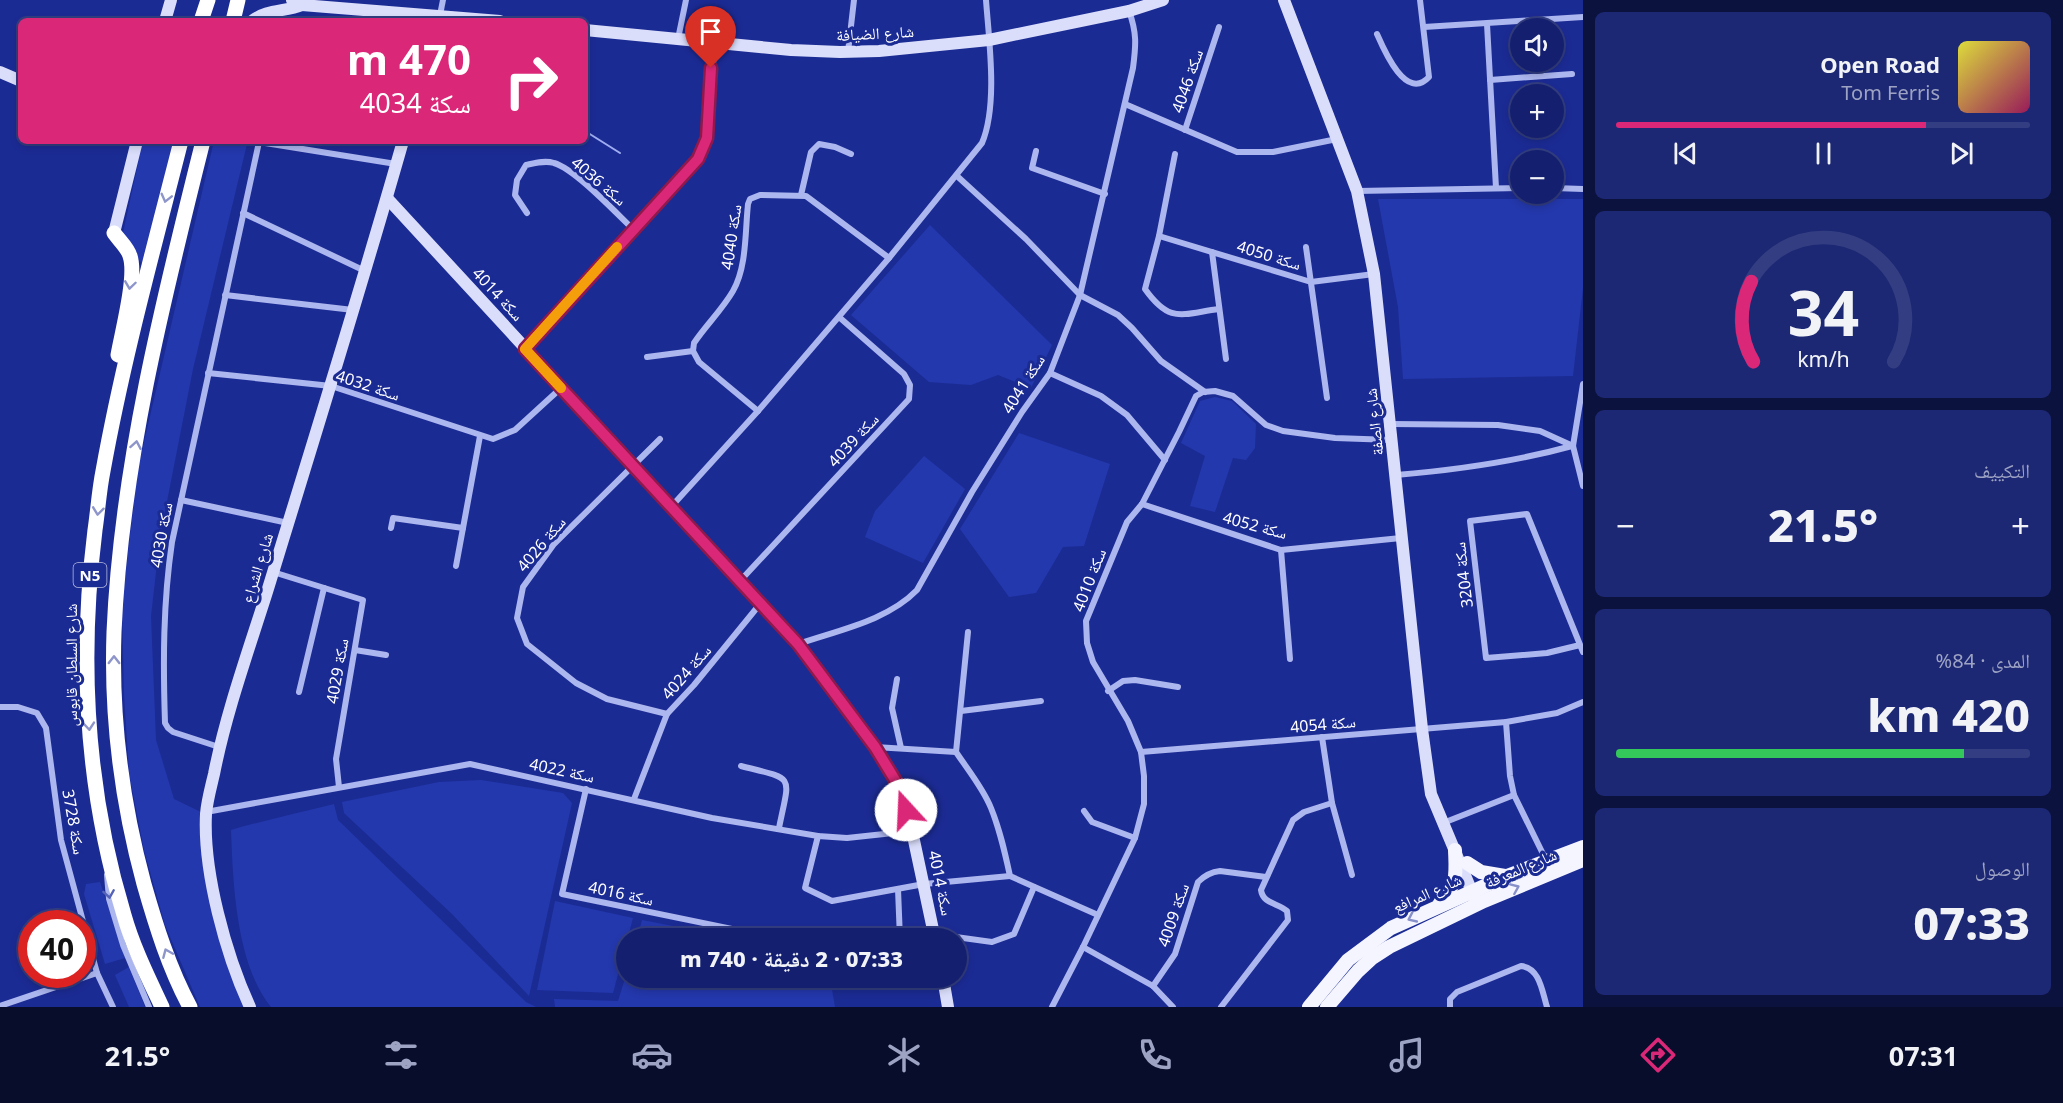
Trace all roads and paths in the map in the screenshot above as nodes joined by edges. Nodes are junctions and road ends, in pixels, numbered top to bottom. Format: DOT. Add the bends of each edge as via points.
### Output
graph roads {
  1 [pos="171,0"];
  2 [pos="208,0"];
  3 [pos="213,0"];
  4 [pos="238,0"];
  5 [pos="443,0"];
  6 [pos="686,0"];
  7 [pos="854,0"];
  8 [pos="987,0"];
  9 [pos="1163,0"];
  10 [pos="1284,0"];
  11 [pos="1420,0"];
  12 [pos="297,2"];
  13 [pos="1129,10"];
  14 [pos="1583,17"];
  15 [pos="166,18"];
  16 [pos="202,18"];
  17 [pos="209,18"];
  18 [pos="234,18"];
  19 [pos="257,18"];
  20 [pos="439,18"];
  21 [pos="1487,24"];
  22 [pos="1219,27"];
  23 [pos="1424,27"];
  24 [pos="588,30"];
  25 [pos="1377,34"];
  26 [pos="678,39"];
  27 [pos="989,40"];
  28 [pos="715,42"];
  29 [pos="848,52"];
  30 [pos="0,72"];
  31 [pos="1572,74"];
  32 [pos="18,80"];
  33 [pos="1490,80"];
  34 [pos="1125,104"];
  35 [pos="1185,130"];
  36 [pos="1337,139"];
  37 [pos="136,144"];
  38 [pos="180,144"];
  39 [pos="202,144"];
  40 [pos="210,144"];
  41 [pos="259,144"];
  42 [pos="272,144"];
  43 [pos="402,144"];
  44 [pos="1036,151"];
  45 [pos="851,154"];
  46 [pos="1175,154"];
  47 [pos="397,164"];
  48 [pos="957,176"];
  49 [pos="1496,188"];
  50 [pos="1510,188"];
  51 [pos="1564,188"];
  52 [pos="1583,189"];
  53 [pos="1357,191"];
  54 [pos="1105,194"];
  55 [pos="801,195"];
  56 [pos="387,198"];
  57 [pos="186,209"];
  58 [pos="243,213"];
  59 [pos="528,213"];
  60 [pos="633,229"];
  61 [pos="114,233"];
  62 [pos="1159,236"];
  63 [pos="1306,248"];
  64 [pos="1212,252"];
  65 [pos="889,258"];
  66 [pos="365,271"];
  67 [pos="1374,274"];
  68 [pos="1311,282"];
  69 [pos="225,295"];
  70 [pos="1080,295"];
  71 [pos="1219,309"];
  72 [pos="354,310"];
  73 [pos="839,316"];
  74 [pos="525,349"];
  75 [pos="693,351"];
  76 [pos="647,357"];
  77 [pos="1226,359"];
  78 [pos="208,373"];
  79 [pos="1050,374"];
  80 [pos="1583,384"];
  81 [pos="331,386"];
  82 [pos="561,388"];
  83 [pos="1205,392"];
  84 [pos="1327,398"];
  85 [pos="758,411"];
  86 [pos="1391,424"];
  87 [pos="480,436"];
  88 [pos="660,439"];
  89 [pos="1393,440"];
  90 [pos="1573,446"];
  91 [pos="1165,460"];
  92 [pos="633,466"];
  93 [pos="102,473"];
  94 [pos="1396,475"];
  95 [pos="1583,485"];
  96 [pos="182,500"];
  97 [pos="1142,504"];
  98 [pos="671,507"];
  99 [pos="288,523"];
  100 [pos="391,528"];
  101 [pos="463,528"];
  102 [pos="1401,538"];
  103 [pos="1281,550"];
  104 [pos="456,566"];
  105 [pos="273,572"];
  106 [pos="740,582"];
  107 [pos="324,588"];
  108 [pos="760,604"];
  109 [pos="968,632"];
  110 [pos="798,644"];
  111 [pos="1580,645"];
  112 [pos="355,650"];
  113 [pos="1583,652"];
  114 [pos="386,655"];
  115 [pos="1290,659"];
  116 [pos="897,679"];
  117 [pos="1178,687"];
  118 [pos="1108,691"];
  119 [pos="299,692"];
  120 [pos="1041,701"];
  121 [pos="1583,702"];
  122 [pos="0,707"];
  123 [pos="961,711"];
  124 [pos="667,714"];
  125 [pos="1506,722"];
  126 [pos="1422,729"];
  127 [pos="1322,737"];
  128 [pos="219,747"];
  129 [pos="875,747"];
  130 [pos="901,748"];
  131 [pos="956,752"];
  132 [pos="1141,752"];
  133 [pos="741,766"];
  134 [pos="339,787"];
  135 [pos="586,789"];
  136 [pos="1514,795"];
  137 [pos="634,799"];
  138 [pos="1332,803"];
  139 [pos="1084,811"];
  140 [pos="206,812"];
  141 [pos="1442,823"];
  142 [pos="779,828"];
  143 [pos="912,831"];
  144 [pos="103,836"];
  145 [pos="818,836"];
  146 [pos="1135,838"];
  147 [pos="1455,850"];
  148 [pos="1583,857"];
  149 [pos="1546,861"];
  150 [pos="1467,863"];
  151 [pos="1352,875"];
  152 [pos="1010,876"];
  153 [pos="1507,876"];
  154 [pos="1266,877"];
  155 [pos="924,884"];
  156 [pos="1034,886"];
  157 [pos="897,889"];
  158 [pos="1478,896"];
  159 [pos="1438,905"];
  160 [pos="1098,915"];
  161 [pos="727,928"];
  162 [pos="899,928"];
  163 [pos="933,928"];
  164 [pos="967,939"];
  165 [pos="1401,941"];
  166 [pos="1422,942"];
  167 [pos="1083,947"];
  168 [pos="97,973"];
  169 [pos="1152,986"];
  170 [pos="945,988"];
  171 [pos="0,1006"];
  172 [pos="113,1007"];
  173 [pos="150,1007"];
  174 [pos="162,1007"];
  175 [pos="190,1007"];
  176 [pos="250,1007"];
  177 [pos="948,1007"];
  178 [pos="1052,1007"];
  179 [pos="1173,1007"];
  180 [pos="1221,1007"];
  181 [pos="1309,1007"];
  182 [pos="1327,1007"];
  183 [pos="1450,1007"];
  184 [pos="1547,1007"];
  1 -- 15 [label="street"];
  2 -- 16 [label="highway"];
  3 -- 17 [label="highway"];
  4 -- 18 [label="highway"];
  5 -- 20 [label="street"];
  6 -- 26 [label="street"];
  7 -- 29 [label="street"];
  8 -- 27 [label="street"];
  9 -- 13 [label="street, شارع الضيافة"];
  10 -- 36 [label="street, شارع الصفة"];
  11 -- 23 [label="street"];
  12 -- 19 [label="street" via="294,8 269,11"];
  12 -- 20 [label="street"];
  13 -- 27 [label="street, شارع الضيافة"];
  13 -- 34 [label="street, سكة 4041" via="1137,43"];
  14 -- 21 [label="street"];
  21 -- 23 [label="street"];
  21 -- 33 [label="street"];
  22 -- 35 [label="street, سكة 4046"];
  23 -- 25 [label="street" via="1429,77 1417,84 1409,82 1389,62"];
  24 -- 26 [label="street, شارع الضيافة"];
  26 -- 28 [label="street, شارع الضيافة"];
  27 -- 29 [label="street, شارع الضيافة"];
  27 -- 48 [label="street" via="987,132"];
  28 -- 29 [label="street, شارع الضيافة"];
  28 -- 60 [label="street" via="704,148"];
  30 -- 32 [label="street"];
  31 -- 33 [label="street"];
  33 -- 49 [label="street"];
  34 -- 35 [label="street"];
  34 -- 54 [label="street, سكة 4041"];
  35 -- 36 [label="street, سكة 4046" via="1237,152 1274,152"];
  36 -- 53 [label="street, شارع الصفة"];
  37 -- 61 [label="street"];
  38 -- 93 [label="highway, شارع السلطان قابوس / N5, one-way"];
  39 -- 57 [label="highway, N5"];
  40 -- 57 [label="street"];
  41 -- 58 [label="street, سكة 4030"];
  42 -- 47 [label="street, سكة 4030"];
  43 -- 47 [label="street, شارع الشراع"];
  44 -- 54 [label="street" via="1032,168"];
  45 -- 55 [label="street" via="819,144 811,152"];
  46 -- 62 [label="street"];
  47 -- 56 [label="street, شارع الشراع"];
  48 -- 65 [label="street"];
  48 -- 70 [label="street"];
  49 -- 50 [label="street"];
  49 -- 53 [label="street"];
  51 -- 52 [label="street"];
  53 -- 67 [label="street, شارع الصفة"];
  54 -- 70 [label="street, سكة 4041"];
  55 -- 65 [label="street, سكة 4040" via="814,200"];
  55 -- 75 [label="street, سكة 4040" via="760,195 750,199 738,280 694,343"];
  56 -- 66 [label="street, شارع الشراع"];
  56 -- 74 [label="street, سكة 4014"];
  175 -- 57 [label="highway, N5, one-way" via="156,928 134,847 121,766 114,664 120,551 135,448"];
  58 -- 66 [label="street"];
  58 -- 69 [label="street, سكة 4030"];
  59 -- 60 [label="street, سكة 4036" via="515,195 517,180 526,165 555,163 580,180"];
  60 -- 74 [label="street"];
  61 -- 93 [label="highway, one-way" via="130,254 132,264"];
  62 -- 64 [label="street, سكة 4050"];
  62 -- 71 [label="street" via="1145,289 1157,305 1176,315"];
  63 -- 68 [label="street"];
  64 -- 68 [label="street, سكة 4050"];
  64 -- 71 [label="street"];
  65 -- 73 [label="street"];
  66 -- 72 [label="street, شارع الشراع"];
  67 -- 68 [label="street, سكة 4050"];
  67 -- 86 [label="street, شارع الصفة"];
  68 -- 84 [label="street"];
  69 -- 72 [label="street"];
  69 -- 78 [label="street, سكة 4030"];
  70 -- 79 [label="street, سكة 4041"];
  70 -- 83 [label="street" via="1118,315 1161,362"];
  71 -- 77 [label="street"];
  72 -- 81 [label="street, شارع الشراع"];
  73 -- 85 [label="street"];
  73 -- 106 [label="street, سكة 4039" via="904,374 910,385 909,399"];
  74 -- 82 [label="street, سكة 4014"];
  75 -- 76 [label="street"];
  75 -- 85 [label="street" via="699,362"];
  78 -- 81 [label="street, سكة 4032"];
  78 -- 96 [label="street, سكة 4030"];
  79 -- 91 [label="street" via="1101,396 1127,415"];
  79 -- 110 [label="street, سكة 4041" via="1022,412 909,599 875,618"];
  80 -- 90 [label="street"];
  81 -- 87 [label="street, سكة 4032"];
  81 -- 99 [label="street, شارع الشراع"];
  82 -- 87 [label="street, سكة 4032" via="515,430 493,439"];
  82 -- 92 [label="street, سكة 4014"];
  83 -- 89 [label="street" via="1233,396 1266,425 1283,430 1335,438"];
  83 -- 91 [label="street, سكة 4010" via="1196,396"];
  85 -- 98 [label="street"];
  86 -- 89 [label="street, شارع الصفة"];
  86 -- 90 [label="street" via="1498,424 1540,430"];
  87 -- 101 [label="street"];
  88 -- 92 [label="street"];
  89 -- 94 [label="street, شارع الصفة"];
  90 -- 94 [label="street" via="1502,463"];
  90 -- 95 [label="street"];
  91 -- 97 [label="street, سكة 4010"];
  92 -- 98 [label="street, سكة 4014"];
  92 -- 124 [label="street, سكة 4026" via="555,544 523,587 517,618 527,644 576,683 607,699"];
  93 -- 144 [label="highway, شارع السلطان قابوس / N5, one-way" via="86,652 89,726"];
  94 -- 102 [label="street, شارع الصفة"];
  96 -- 99 [label="street"];
  96 -- 128 [label="street, سكة 4030" via="166,592 165,723 173,732"];
  97 -- 103 [label="street, سكة 4052"];
  97 -- 118 [label="street, سكة 4010" via="1127,522 1086,621 1087,643"];
  98 -- 106 [label="street, سكة 4014"];
  99 -- 105 [label="street, شارع الشراع"];
  100 -- 101 [label="street" via="393,518"];
  101 -- 104 [label="street"];
  102 -- 103 [label="street, سكة 4052"];
  102 -- 126 [label="street, شارع الصفة"];
  103 -- 115 [label="street"];
  105 -- 107 [label="street, سكة 4029"];
  105 -- 128 [label="street, شارع الشراع"];
  106 -- 108 [label="street, سكة 4014"];
  107 -- 112 [label="street, سكة 4029" via="363,600"];
  107 -- 119 [label="street, سكة 4029"];
  108 -- 110 [label="street, سكة 4014"];
  108 -- 124 [label="street, سكة 4024"];
  109 -- 123 [label="street"];
  110 -- 129 [label="street, سكة 4014"];
  111 -- 111 [label="street, سكة 3204" via="1547,653 1486,658 1470,521 1527,514"];
  111 -- 113 [label="street, سكة 3204"];
  112 -- 114 [label="street"];
  112 -- 134 [label="street, سكة 4029" via="336,759"];
  116 -- 130 [label="street" via="892,708"];
  117 -- 118 [label="street" via="1135,680 1123,681"];
  118 -- 132 [label="street, سكة 4010" via="1128,721"];
  120 -- 123 [label="street"];
  121 -- 125 [label="street, سكة 4054" via="1557,712"];
  122 -- 168 [label="street, سكة 3728" via="37,713 46,728 61,840"];
  123 -- 131 [label="street"];
  124 -- 137 [label="street, سكة 4024"];
  125 -- 126 [label="street, سكة 4054"];
  125 -- 136 [label="street"];
  126 -- 127 [label="street, سكة 4054"];
  126 -- 141 [label="street, شارع الصفة" via="1431,794"];
  127 -- 132 [label="street, سكة 4054"];
  127 -- 138 [label="street"];
  128 -- 140 [label="street, شارع الشراع"];
  129 -- 130 [label="street"];
  129 -- 143 [label="street, سكة 4014" via="900,788"];
  130 -- 131 [label="street"];
  131 -- 152 [label="street" via="991,807"];
  132 -- 146 [label="street, سكة 4010" via="1144,804"];
  133 -- 142 [label="street" via="785,779 788,786"];
  134 -- 135 [label="street, سكة 4022" via="470,764"];
  134 -- 140 [label="street, سكة 4022"];
  135 -- 137 [label="street, سكة 4022"];
  135 -- 161 [label="street, سكة 4016" via="562,894"];
  136 -- 141 [label="street"];
  136 -- 149 [label="street"];
  137 -- 142 [label="street, سكة 4022" via="712,818"];
  138 -- 151 [label="street"];
  138 -- 154 [label="street" via="1296,817"];
  139 -- 146 [label="street" via="1092,822"];
  140 -- 176 [label="street, شارع الشراع" via="210,879 239,984"];
  141 -- 147 [label="street, شارع الصفة"];
  142 -- 145 [label="street, سكة 4022"];
  143 -- 145 [label="street, سكة 4022" via="847,838"];
  143 -- 155 [label="street, سكة 4014"];
  144 -- 173 [label="street, one-way" via="109,899 123,945"];
  144 -- 174 [label="highway, شارع السلطان قابوس / N5" via="124,917"];
  145 -- 157 [label="street" via="806,890 832,901"];
  146 -- 160 [label="street, سكة 4010"];
  147 -- 150 [label="street, شارع الصفة"];
  147 -- 158 [label="street, شارع الصفة"];
  147 -- 159 [label="main road" via="1454,885"];
  148 -- 149 [label="main road, شارع المرافع"];
  158 -- 148 [label="main road, شارع المعرفة, one-way"];
  149 -- 153 [label="main road, شارع المرافع"];
  150 -- 153 [label="main road" via="1481,872"];
  150 -- 158 [label="street, شارع الصفة"];
  152 -- 155 [label="street"];
  152 -- 156 [label="street"];
  153 -- 158 [label="main road, شارع المرافع"];
  154 -- 169 [label="street, سكة 4009" via="1220,871 1203,876 1175,954"];
  154 -- 180 [label="street" via="1262,894 1287,911 1288,920"];
  155 -- 157 [label="street"];
  155 -- 163 [label="street, سكة 4014"];
  156 -- 160 [label="street"];
  156 -- 164 [label="street" via="1014,934 992,942"];
  157 -- 162 [label="street"];
  158 -- 159 [label="main road, شارع المرافع"];
  158 -- 165 [label="main road, شارع المعرفة"];
  159 -- 181 [label="main road, شارع المرافع, one-way" via="1391,928 1367,945 1332,978"];
  160 -- 167 [label="street, سكة 4010"];
  165 -- 166 [label="main road"];
  165 -- 182 [label="main road, شارع المعرفة" via="1372,958"];
  167 -- 169 [label="street"];
  167 -- 178 [label="street, سكة 4010"];
  168 -- 171 [label="street"];
  168 -- 172 [label="street, سكة 3728"];
  169 -- 179 [label="street"];
  170 -- 177 [label="street"];
  183 -- 184 [label="street" via="1450,999 1457,992 1521,966 1535,972"];
}
